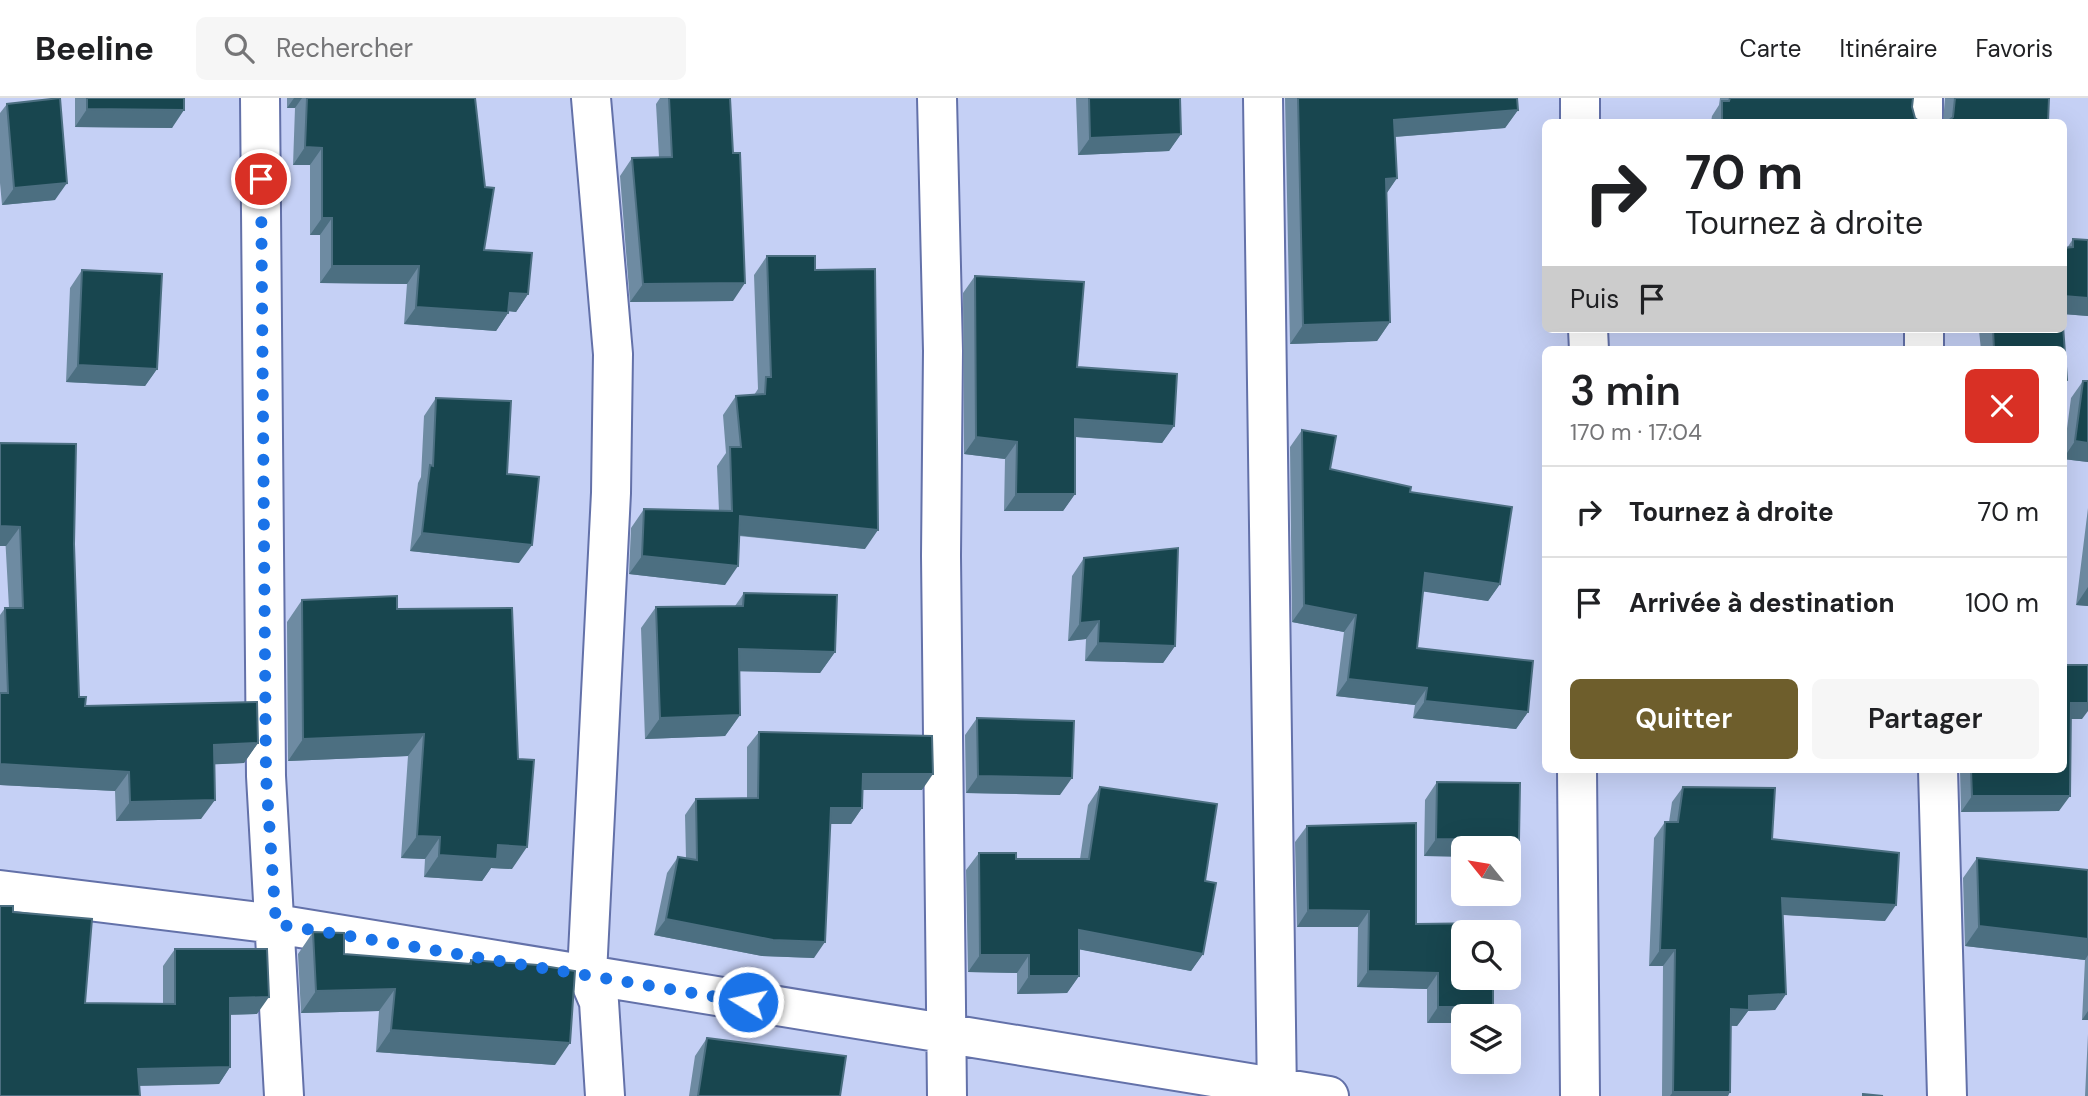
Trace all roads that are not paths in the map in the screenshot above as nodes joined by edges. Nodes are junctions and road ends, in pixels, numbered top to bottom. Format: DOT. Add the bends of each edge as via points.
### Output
graph roads {
  1 [pos="260,98"];
  2 [pos="591,98"];
  3 [pos="937,98"];
  4 [pos="1263,98"];
  5 [pos="1580,98"];
  6 [pos="1923,98"];
  7 [pos="1580,119"];
  8 [pos="1923,119"];
  9 [pos="1577,773"];
  10 [pos="1938,773"];
  11 [pos="0,890"];
  12 [pos="276,924"];
  13 [pos="587,974"];
  14 [pos="945,1034"];
  15 [pos="1277,1092"];
  16 [pos="284,1096"];
  17 [pos="605,1096"];
  18 [pos="947,1096"];
  19 [pos="1329,1096"];
  20 [pos="1580,1096"];
  21 [pos="1947,1096"];
  1 -- 12 [label="street" via="266,776"];
  2 -- 13 [label="street" via="613,354 611,493"];
  3 -- 14 [label="street" via="943,351"];
  4 -- 15 [label="street"];
  5 -- 7 [label="street"];
  6 -- 8 [label="street"];
  9 -- 20 [label="street"];
  10 -- 21 [label="street"];
  11 -- 12 [label="street"];
  12 -- 13 [label="street"];
  12 -- 16 [label="street"];
  13 -- 14 [label="street"];
  13 -- 17 [label="street" via="599,1002"];
  14 -- 15 [label="street"];
  14 -- 18 [label="street"];
  15 -- 19 [label="street"];
}
